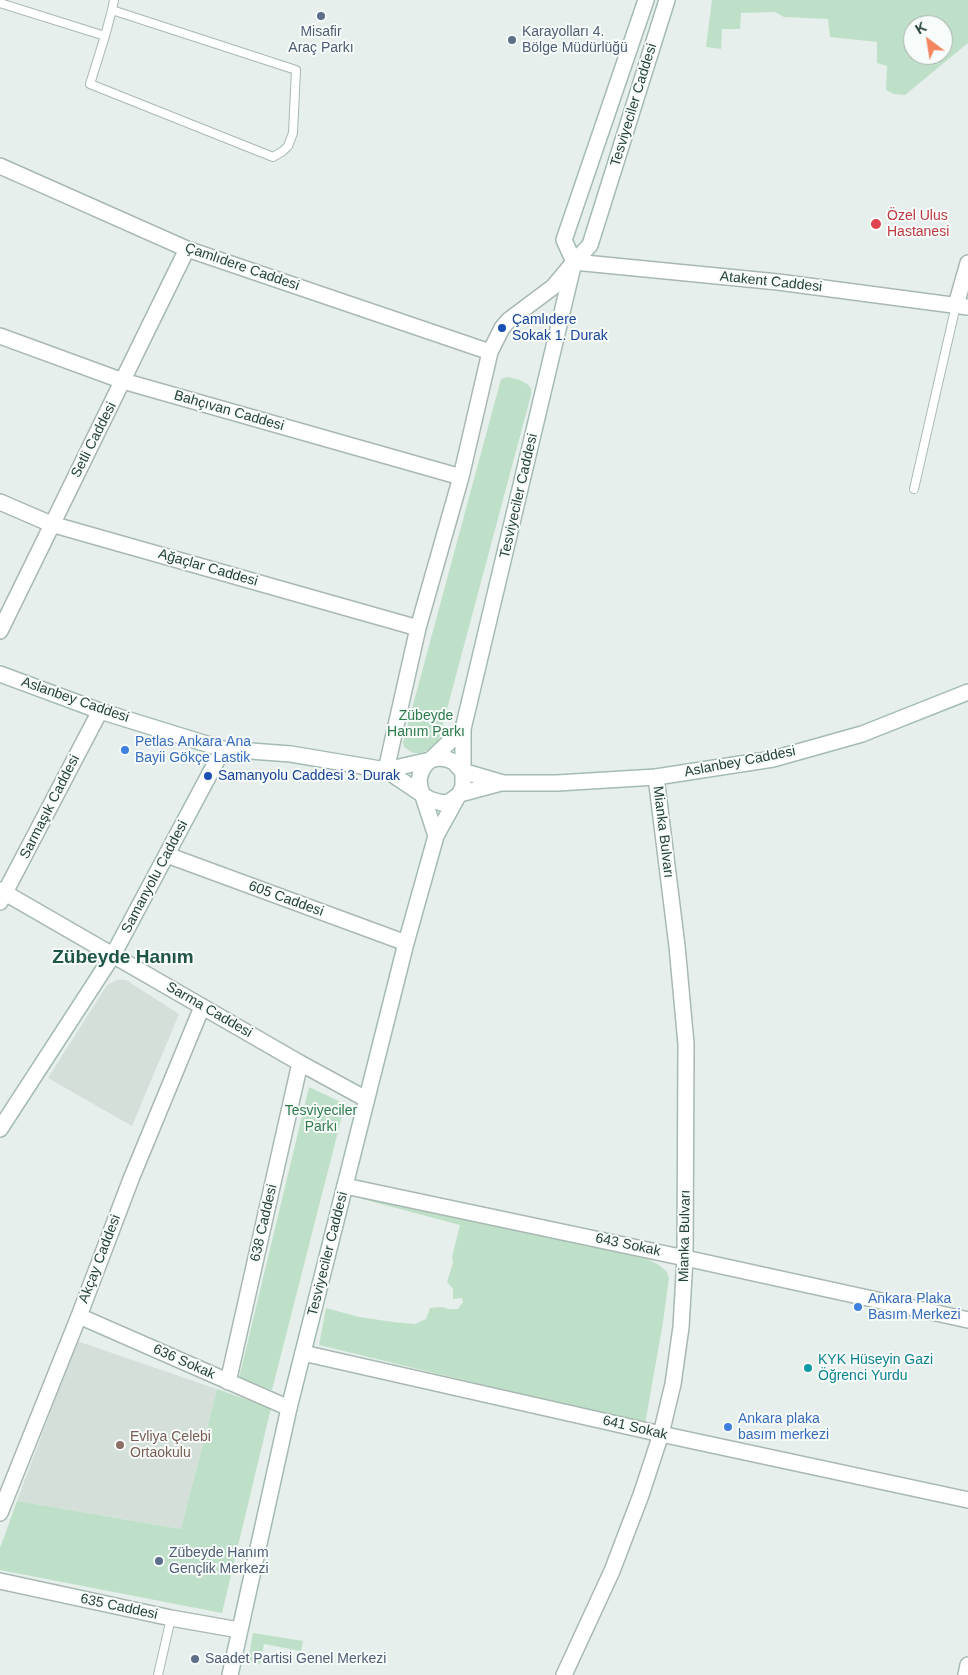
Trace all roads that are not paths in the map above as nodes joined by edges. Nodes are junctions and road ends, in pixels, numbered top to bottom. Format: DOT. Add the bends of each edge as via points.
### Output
graph roads {
  1 [pos="114,0"];
  2 [pos="646,0"];
  3 [pos="667,0"];
  4 [pos="0,3"];
  5 [pos="112,10"];
  6 [pos="105,36"];
  7 [pos="0,166"];
  8 [pos="187,249"];
  9 [pos="574,262"];
  10 [pos="968,263"];
  11 [pos="962,306"];
  12 [pos="0,336"];
  13 [pos="490,352"];
  14 [pos="124,381"];
  15 [pos="461,477"];
  16 [pos="914,489"];
  17 [pos="0,502"];
  18 [pos="51,524"];
  19 [pos="418,628"];
  20 [pos="0,631"];
  21 [pos="0,674"];
  22 [pos="968,692"];
  23 [pos="100,711"];
  24 [pos="463,729"];
  25 [pos="223,749"];
  26 [pos="431,760"];
  27 [pos="386,770"];
  28 [pos="462,771"];
  29 [pos="656,777"];
  30 [pos="503,783"];
  31 [pos="423,794"];
  32 [pos="460,794"];
  33 [pos="436,836"];
  34 [pos="167,855"];
  35 [pos="2,895"];
  36 [pos="406,943"];
  37 [pos="113,954"];
  38 [pos="202,1006"];
  39 [pos="300,1063"];
  40 [pos="366,1099"];
  41 [pos="0,1128"];
  42 [pos="345,1186"];
  43 [pos="685,1258"];
  44 [pos="79,1316"];
  45 [pos="968,1320"];
  46 [pos="303,1353"];
  47 [pos="228,1382"];
  48 [pos="289,1408"];
  49 [pos="661,1434"];
  50 [pos="968,1500"];
  51 [pos="0,1513"];
  52 [pos="0,1581"];
  53 [pos="171,1618"];
  54 [pos="239,1630"];
  55 [pos="968,1665"];
  56 [pos="158,1675"];
  57 [pos="230,1675"];
  58 [pos="564,1675"];
  59 [pos="966,1675"];
  1 -- 5 [label="lane"];
  2 -- 9 [label="street, Tesviyeciler Caddesi" via="564,240"];
  3 -- 9 [label="street, Tesviyeciler Caddesi" via="590,245"];
  4 -- 6 [label="lane"];
  5 -- 6 [label="lane"];
  5 -- 6 [label="lane" via="296,70 292,140 284,151 273,157 90,84"];
  7 -- 8 [label="street, Çamlıdere Caddesi"];
  8 -- 13 [label="street, Çamlıdere Caddesi"];
  8 -- 14 [label="street, Setli Caddesi"];
  9 -- 11 [label="street, Atakent Caddesi" via="778,282"];
  9 -- 13 [label="street" via="553,287 509,320"];
  9 -- 24 [label="street, Tesviyeciler Caddesi"];
  10 -- 11 [label="street"];
  11 -- 16 [label="lane"];
  12 -- 14 [label="street, Bahçıvan Caddesi"];
  13 -- 15 [label="street"];
  14 -- 15 [label="street, Bahçıvan Caddesi"];
  14 -- 18 [label="street, Setli Caddesi"];
  15 -- 19 [label="street"];
  17 -- 18 [label="street, Ağaçlar Caddesi"];
  18 -- 19 [label="street, Ağaçlar Caddesi"];
  18 -- 20 [label="street, Setli Caddesi"];
  19 -- 27 [label="street"];
  21 -- 23 [label="street, Aslanbey Caddesi"];
  22 -- 29 [label="street, Aslanbey Caddesi" via="862,734 773,759"];
  23 -- 25 [label="street, Aslanbey Caddesi"];
  23 -- 35 [label="street, Sarmaşık Caddesi"];
  24 -- 26 [label="street"];
  24 -- 28 [label="street, Tesviyeciler Caddesi"];
  25 -- 27 [label="street, Aslanbey Caddesi" via="291,754"];
  25 -- 34 [label="street, Samanyolu Caddesi"];
  26 -- 27 [label="street"];
  26 -- 28 [label="street" via="447,758"];
  26 -- 31 [label="street" via="425,765 419,780"];
  27 -- 31 [label="street"];
  28 -- 30 [label="street"];
  28 -- 32 [label="street" via="464,780"];
  29 -- 30 [label="street, Aslanbey Caddesi"];
  29 -- 43 [label="street, Mianka Bulvarı" via="686,1044"];
  30 -- 32 [label="street"];
  31 -- 32 [label="street" via="442,803"];
  31 -- 33 [label="street"];
  32 -- 33 [label="street, Tesviyeciler Caddesi"];
  33 -- 36 [label="street, Tesviyeciler Caddesi"];
  34 -- 36 [label="street, 605 Caddesi"];
  34 -- 37 [label="street, Samanyolu Caddesi"];
  35 -- 37 [label="street, Sarma Caddesi"];
  36 -- 40 [label="street, Tesviyeciler Caddesi"];
  37 -- 38 [label="street, Sarma Caddesi"];
  37 -- 41 [label="street, Samanyolu Caddesi"];
  38 -- 39 [label="street, Sarma Caddesi"];
  38 -- 44 [label="street, Akçay Caddesi" via="130,1179"];
  39 -- 40 [label="street, Sarma Caddesi"];
  39 -- 47 [label="street, 638 Caddesi"];
  40 -- 42 [label="street, Tesviyeciler Caddesi"];
  42 -- 43 [label="street, 643 Sokak"];
  42 -- 46 [label="street, Tesviyeciler Caddesi"];
  43 -- 45 [label="street, 643 Sokak"];
  43 -- 49 [label="street, Mianka Bulvarı" via="681,1327 673,1384"];
  44 -- 47 [label="street, 636 Sokak"];
  44 -- 51 [label="street, Akçay Caddesi"];
  46 -- 48 [label="street, Tesviyeciler Caddesi"];
  46 -- 49 [label="street, 641 Sokak"];
  47 -- 48 [label="street, 636 Sokak"];
  48 -- 54 [label="street, Tesviyeciler Caddesi"];
  49 -- 50 [label="street, 641 Sokak"];
  49 -- 58 [label="street, Mianka Bulvarı" via="642,1495 612,1571"];
  52 -- 53 [label="street, 635 Caddesi"];
  53 -- 54 [label="street, 635 Caddesi"];
  53 -- 56 [label="lane"];
  54 -- 57 [label="street, Tesviyeciler Caddesi"];
  55 -- 59 [label="street"];
}
